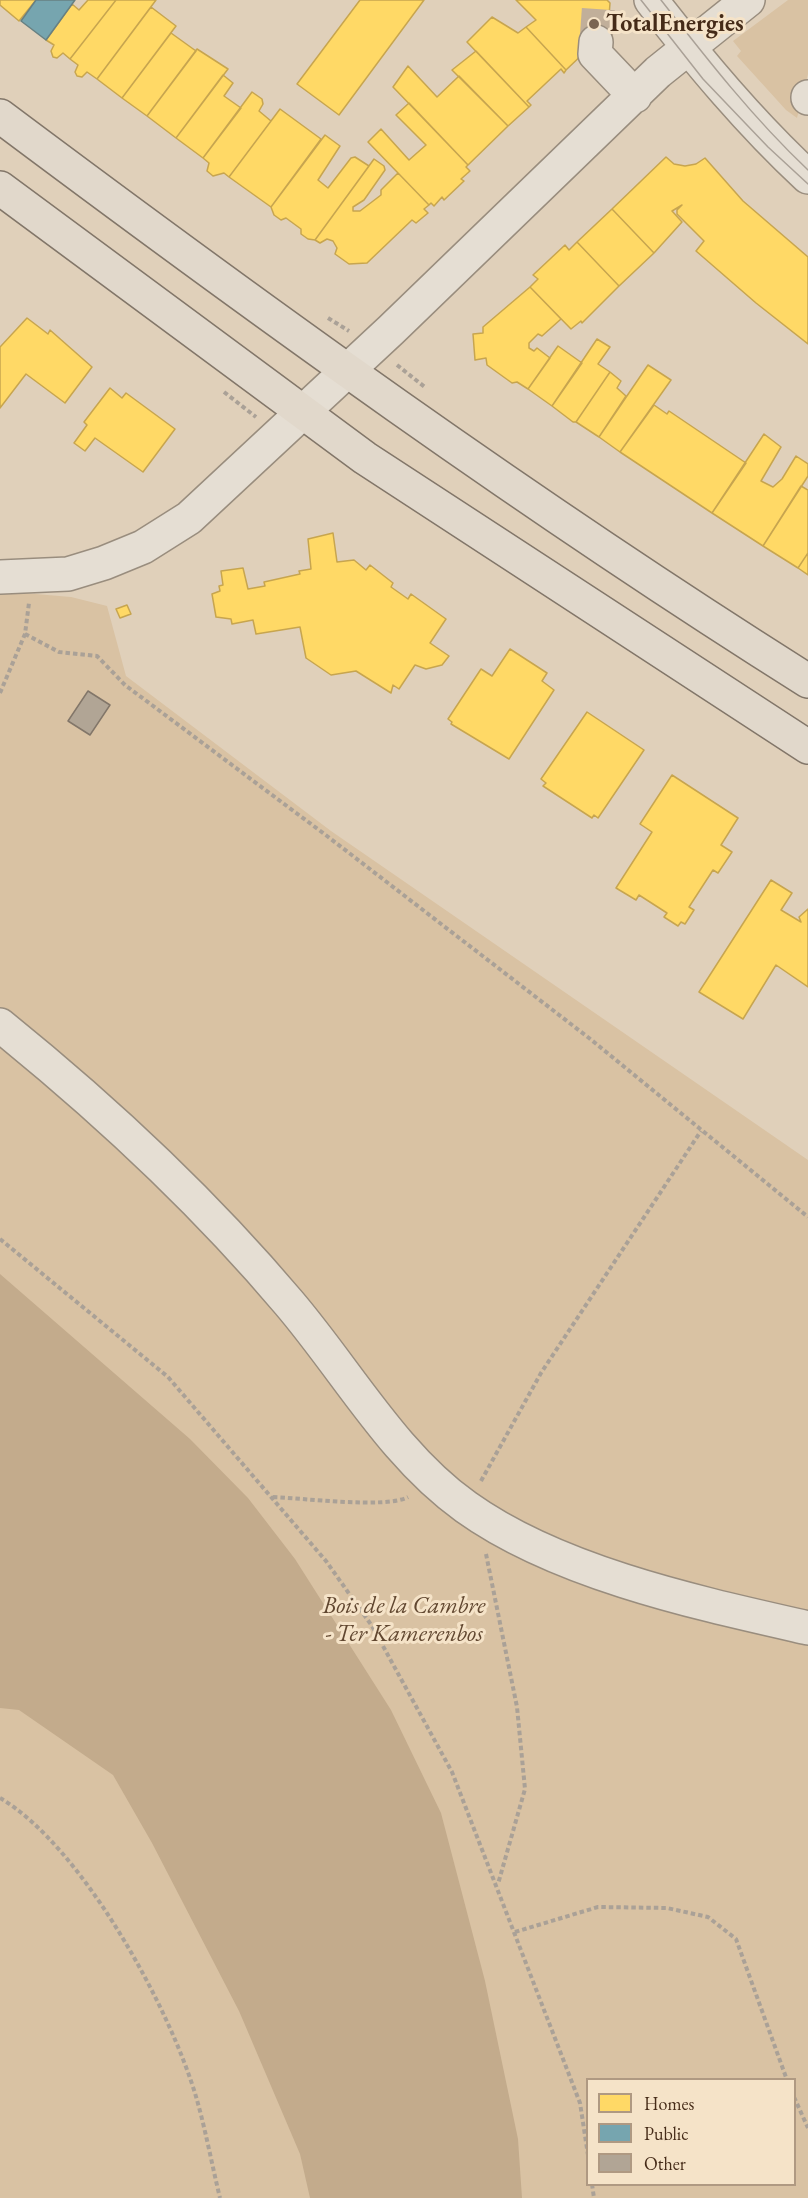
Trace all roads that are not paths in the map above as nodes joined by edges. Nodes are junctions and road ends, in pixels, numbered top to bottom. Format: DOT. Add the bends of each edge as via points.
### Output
graph roads {
  1 [pos="651,0"];
  2 [pos="748,0"];
  3 [pos="596,42"];
  4 [pos="688,47"];
  5 [pos="635,96"];
  6 [pos="0,116"];
  7 [pos="808,177"];
  8 [pos="0,188"];
  9 [pos="347,371"];
  10 [pos="302,412"];
  11 [pos="15,577"];
  12 [pos="808,681"];
  13 [pos="808,747"];
  14 [pos="0,1025"];
  15 [pos="808,1629"];
  1 -- 4 [label="street"];
  2 -- 4 [label="street"];
  3 -- 5 [label="street" via="596,54"];
  4 -- 5 [label="street"];
  4 -- 7 [label="street" via="772,143"];
  5 -- 9 [label="street"];
  6 -- 9 [label="main road"];
  8 -- 10 [label="main road"];
  9 -- 10 [label="street"];
  9 -- 12 [label="main road" via="592,541"];
  10 -- 11 [label="street" via="189,518 143,547 68,574"];
  10 -- 13 [label="main road" via="364,458"];
  14 -- 15 [label="street" via="157,1163 230,1235 291,1305 394,1438 434,1483 467,1508 540,1549 608,1574 723,1609"];
}
